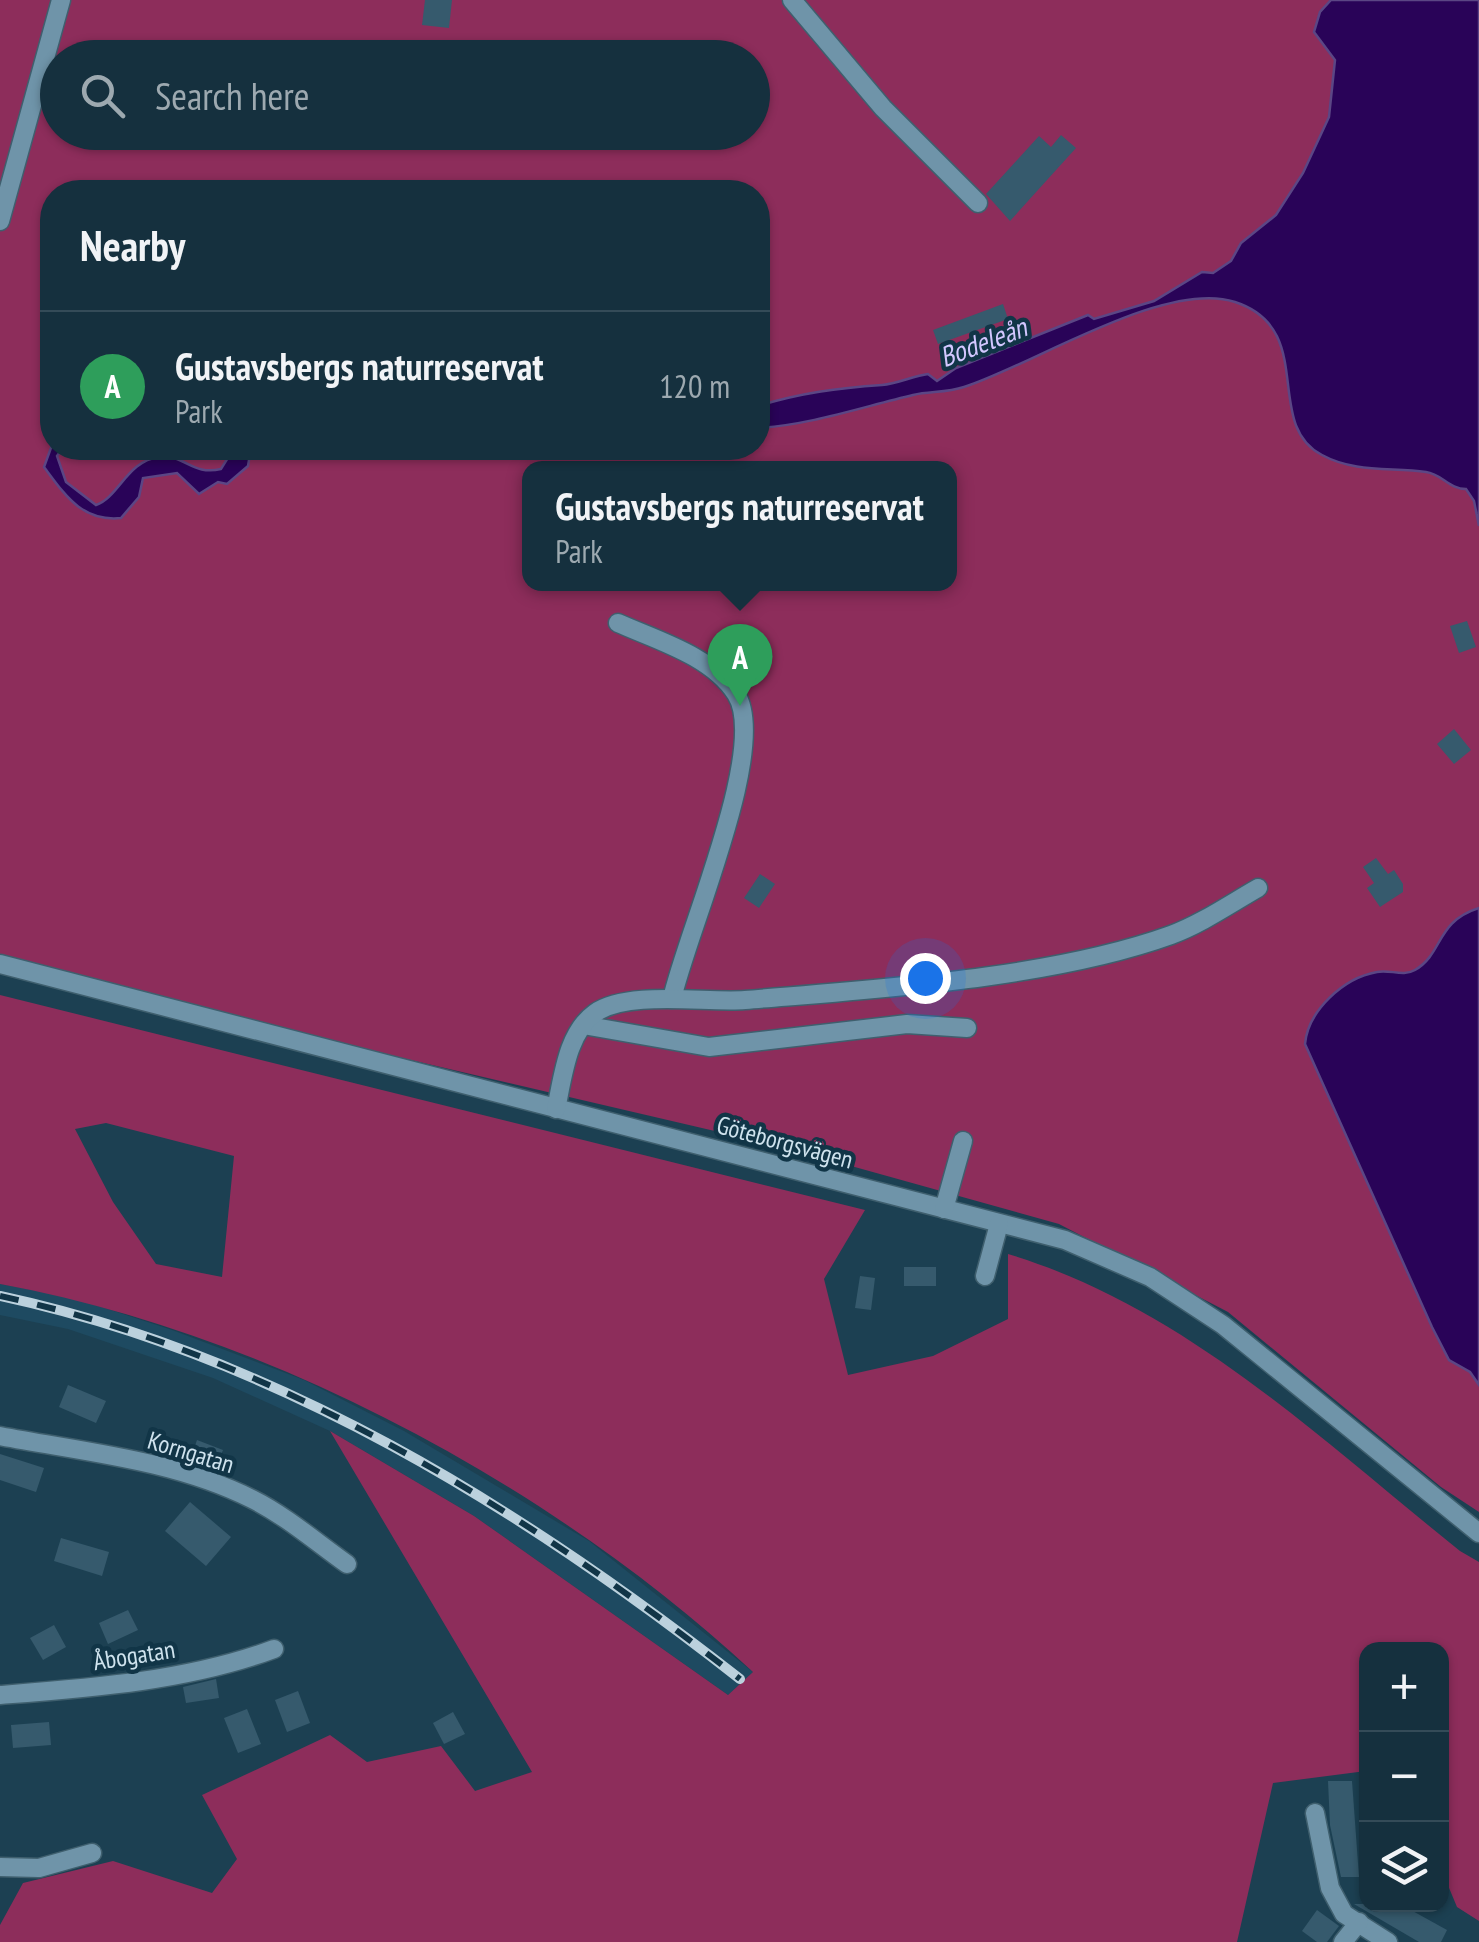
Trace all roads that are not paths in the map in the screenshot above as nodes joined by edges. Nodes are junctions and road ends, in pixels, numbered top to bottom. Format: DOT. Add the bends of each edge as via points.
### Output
graph roads {
  1 [pos="61,0"];
  2 [pos="792,0"];
  3 [pos="50,40"];
  4 [pos="40,76"];
  5 [pos="978,203"];
  6 [pos="0,221"];
  7 [pos="618,623"];
  8 [pos="1258,888"];
  9 [pos="0,964"];
  10 [pos="672,999"];
  11 [pos="583,1025"];
  12 [pos="966,1028"];
  13 [pos="556,1109"];
  14 [pos="963,1141"];
  15 [pos="944,1210"];
  16 [pos="999,1224"];
  17 [pos="985,1276"];
  18 [pos="0,1436"];
  19 [pos="1479,1533"];
  20 [pos="347,1564"];
  21 [pos="274,1649"];
  22 [pos="0,1695"];
  23 [pos="1315,1812"];
  24 [pos="92,1853"];
  25 [pos="0,1866"];
  26 [pos="1358,1922"];
  27 [pos="1343,1942"];
  28 [pos="1388,1942"];
  1 -- 3 [label="street"];
  2 -- 5 [label="street" via="883,108"];
  4 -- 6 [label="street"];
  7 -- 10 [label="street" via="681,650 716,674 737,694 745,716 734,796"];
  8 -- 10 [label="street" via="1174,934 1038,967 743,1000"];
  9 -- 13 [label="street, Göteborgsvägen"];
  10 -- 11 [label="street" via="616,1004"];
  11 -- 12 [label="street" via="709,1048 907,1024"];
  11 -- 13 [label="street"];
  13 -- 15 [label="street, Göteborgsvägen"];
  14 -- 15 [label="street"];
  15 -- 16 [label="street, Göteborgsvägen"];
  16 -- 17 [label="street"];
  16 -- 19 [label="street, Göteborgsvägen" via="1065,1240 1150,1277 1222,1325"];
  18 -- 20 [label="street, Korngatan" via="140,1460 204,1480 251,1498"];
  21 -- 22 [label="street, Åbogatan" via="157,1677"];
  23 -- 26 [label="street" via="1330,1888 1344,1914"];
  24 -- 25 [label="street" via="38,1868"];
  26 -- 27 [label="street"];
  26 -- 28 [label="street"];
}
